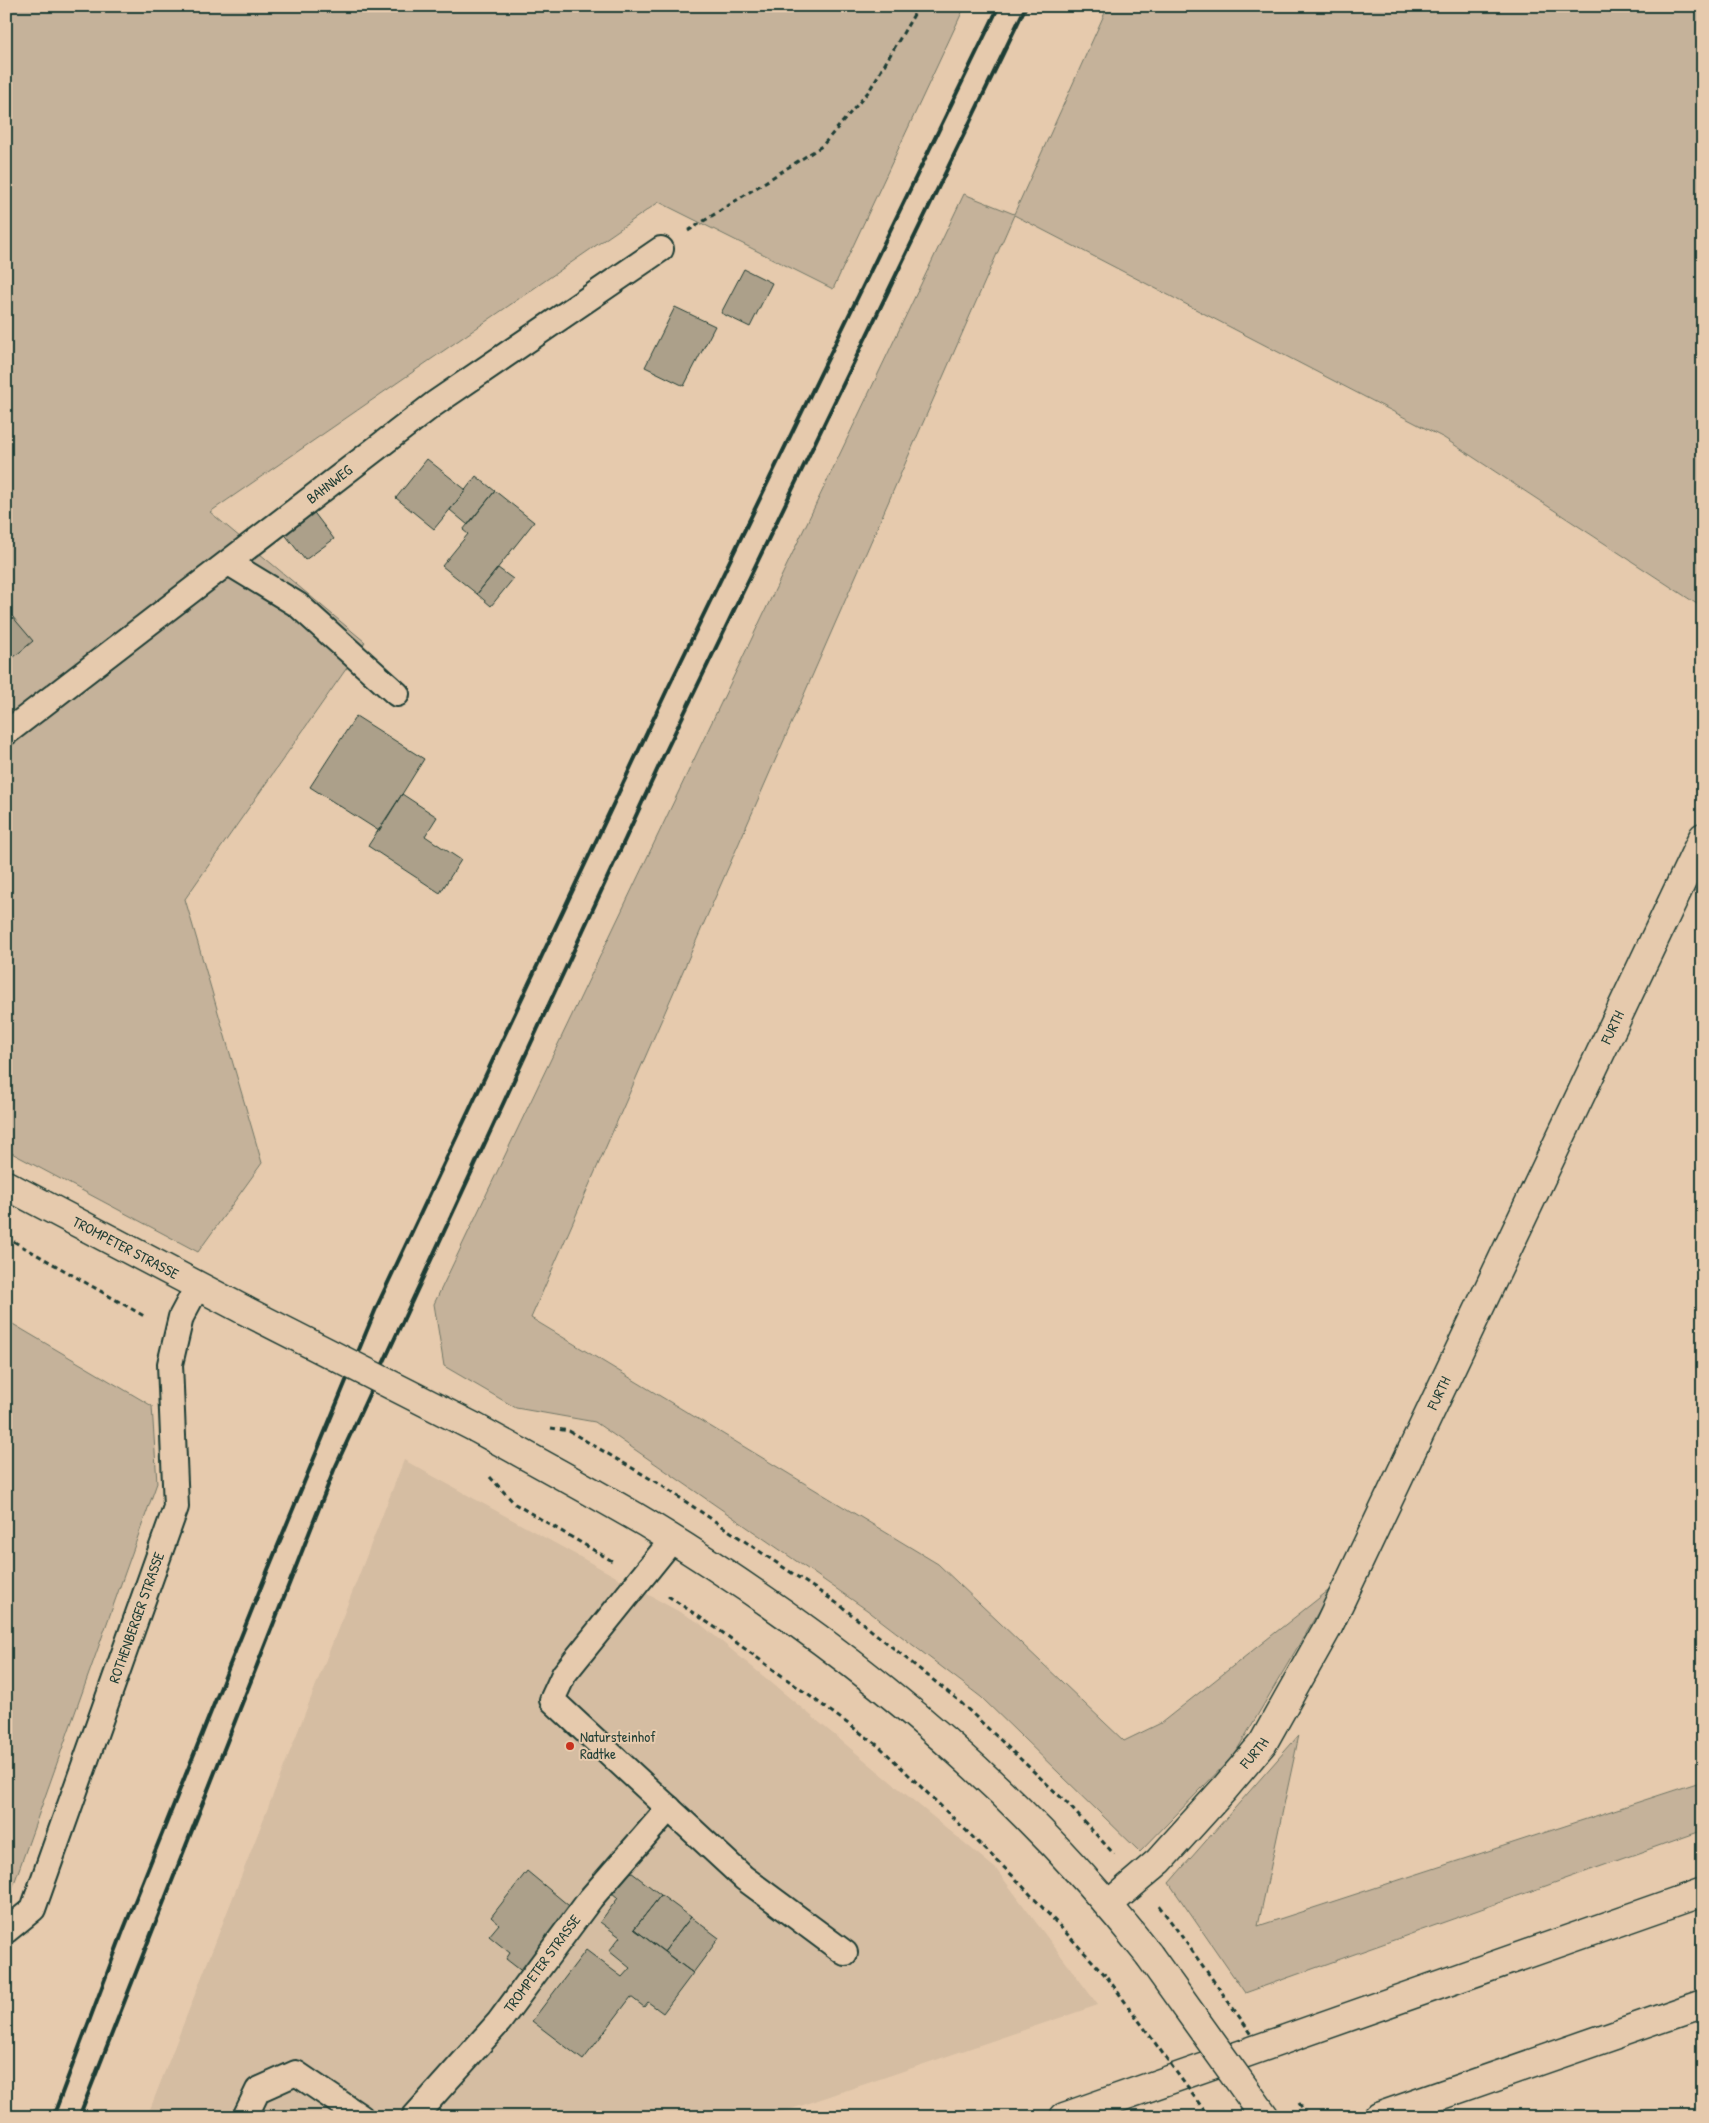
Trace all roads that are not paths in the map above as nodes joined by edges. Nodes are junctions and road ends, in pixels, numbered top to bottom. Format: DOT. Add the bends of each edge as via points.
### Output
graph roads {
  1 [pos="660,249"];
  2 [pos="229,563"];
  3 [pos="397,694"];
  4 [pos="6,733"];
  5 [pos="1703,837"];
  6 [pos="6,1185"];
  7 [pos="197,1287"];
  8 [pos="672,1540"];
  9 [pos="669,1808"];
  10 [pos="1703,1892"];
  11 [pos="1109,1904"];
  12 [pos="6,1932"];
  13 [pos="845,1953"];
  14 [pos="1703,2004"];
  15 [pos="245,2117"];
  16 [pos="361,2117"];
  17 [pos="414,2117"];
  18 [pos="1064,2117"];
  19 [pos="1264,2117"];
  20 [pos="1378,2117"];
  1 -- 2 [label="lane, BAHNWEG" via="434,404"];
  2 -- 3 [label="lane" via="298,605"];
  2 -- 4 [label="lane, BAHNWEG"];
  5 -- 11 [label="main road, FURTH" via="1328,1627 1263,1743 1159,1860"];
  6 -- 7 [label="main road, TROMPETER STRASSE"];
  7 -- 8 [label="main road, TROMPETER STRASSE, bridge" via="476,1428"];
  7 -- 12 [label="lane, ROTHENBERGER STRASSE" via="181,1317 170,1364 176,1507 33,1909"];
  8 -- 9 [label="lane" via="564,1674 552,1700"];
  8 -- 11 [label="main road, TROMPETER STRASSE" via="779,1609 914,1713 1024,1813"];
  9 -- 13 [label="lane" via="744,1878"];
  9 -- 17 [label="lane, TROMPETER STRASSE" via="591,1898 499,2022"];
  10 -- 18 [label="main road"];
  11 -- 19 [label="main road, TROMPETER STRASSE, bridge"];
  14 -- 20 [label="main road"];
  15 -- 16 [label="lane" via="258,2090 296,2073"];
}
